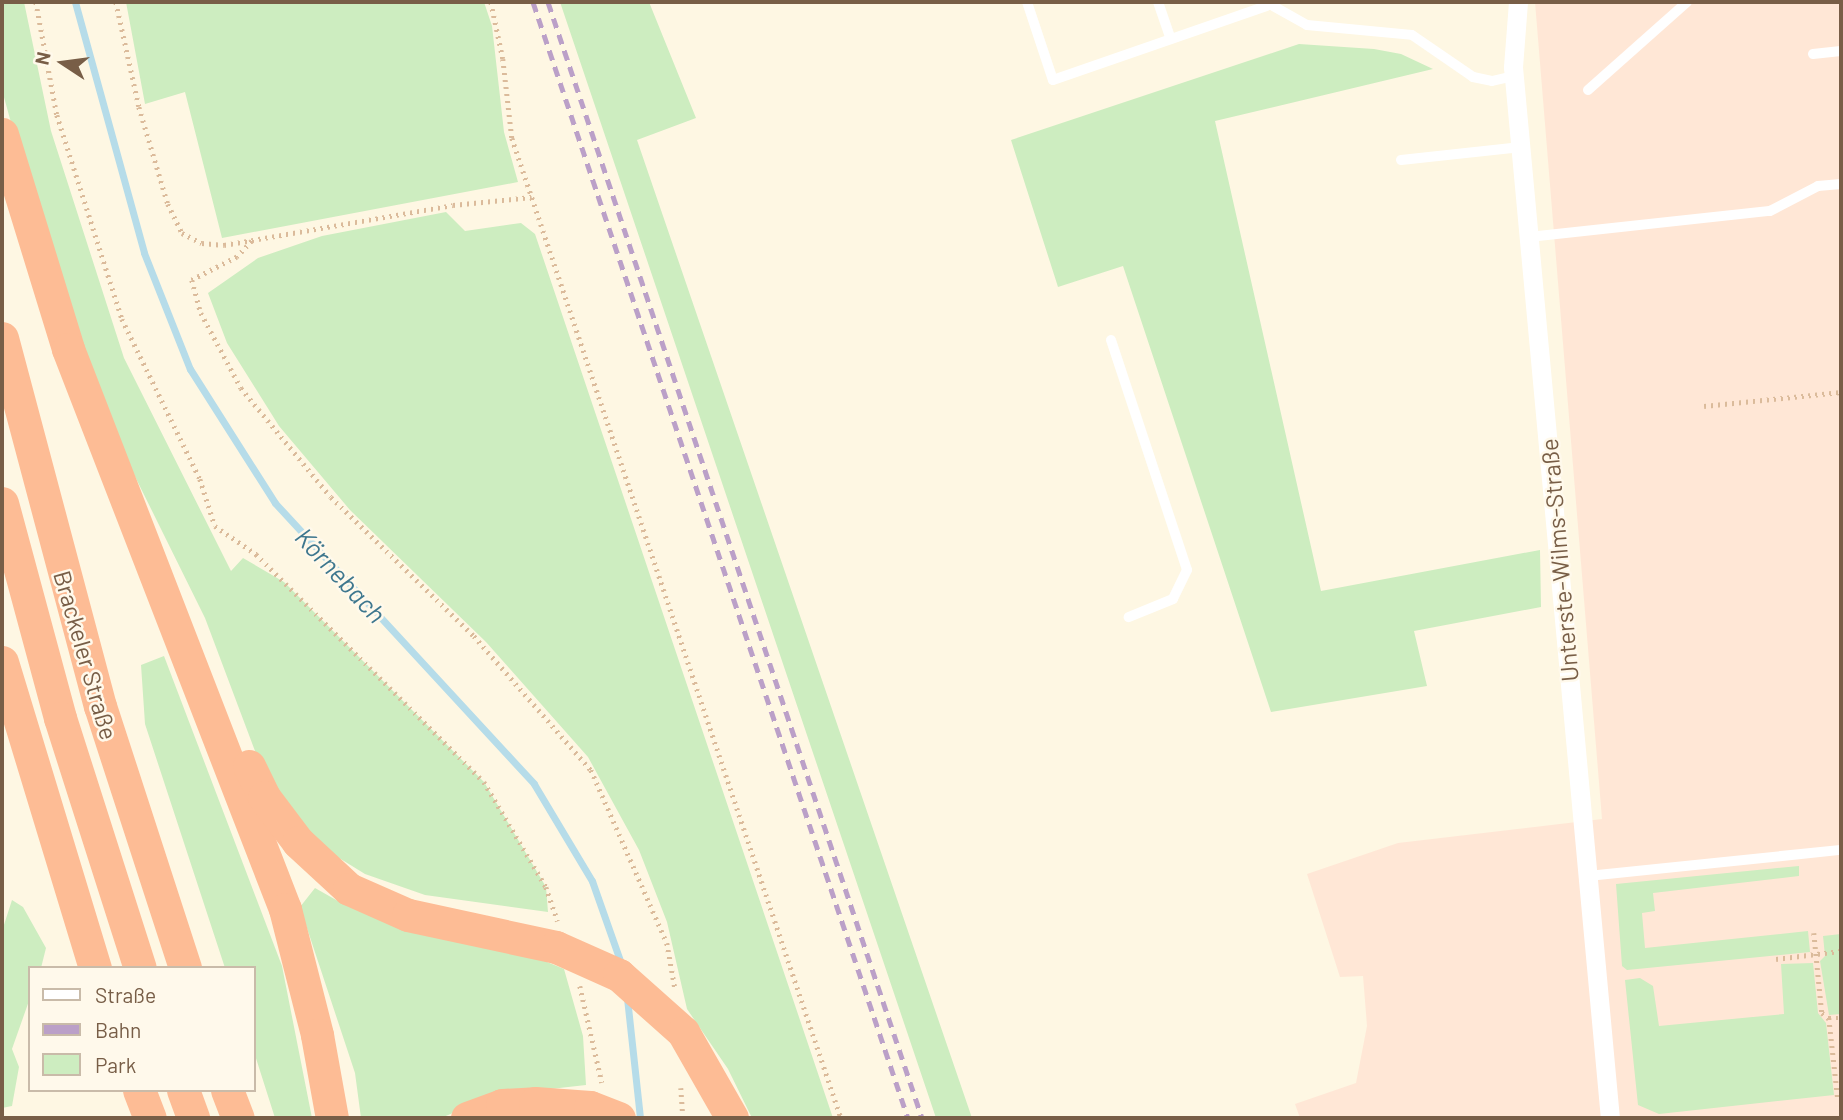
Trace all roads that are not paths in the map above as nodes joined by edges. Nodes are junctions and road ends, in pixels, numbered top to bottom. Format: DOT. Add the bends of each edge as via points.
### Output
graph roads {
  1 [pos="1027,2"];
  2 [pos="1158,2"];
  3 [pos="1518,2"];
  4 [pos="1687,2"];
  5 [pos="1267,4"];
  6 [pos="1171,39"];
  7 [pos="1841,51"];
  8 [pos="1813,54"];
  9 [pos="1514,76"];
  10 [pos="1588,90"];
  11 [pos="2,134"];
  12 [pos="1521,147"];
  13 [pos="1401,160"];
  14 [pos="1841,184"];
  15 [pos="1529,237"];
  16 [pos="2,338"];
  17 [pos="1111,340"];
  18 [pos="2,503"];
  19 [pos="1129,617"];
  20 [pos="2,662"];
  21 [pos="207,699"];
  22 [pos="1841,850"];
  23 [pos="1588,876"];
  24 [pos="94,966"];
  25 [pos="139,966"];
  26 [pos="184,966"];
  27 [pos="140,1092"];
  28 [pos="184,1092"];
  29 [pos="228,1092"];
  30 [pos="609,1107"];
  31 [pos="150,1118"];
  32 [pos="193,1118"];
  33 [pos="238,1118"];
  34 [pos="332,1118"];
  35 [pos="467,1118"];
  36 [pos="732,1118"];
  37 [pos="1610,1118"];
  1 -- 6 [label="lane" via="1053,80"];
  2 -- 6 [label="lane"];
  3 -- 9 [label="street, Unterste-Wilms-Straße"];
  4 -- 10 [label="lane"];
  5 -- 6 [label="lane"];
  5 -- 9 [label="lane" via="1307,24 1412,35 1473,77"];
  7 -- 8 [label="lane"];
  9 -- 12 [label="street, Unterste-Wilms-Straße"];
  11 -- 21 [label="highway" via="68,349"];
  12 -- 13 [label="lane"];
  12 -- 15 [label="street, Unterste-Wilms-Straße"];
  14 -- 15 [label="lane" via="1818,186 1770,211"];
  15 -- 23 [label="street, Unterste-Wilms-Straße"];
  16 -- 26 [label="highway, Brackeler Straße" via="93,680"];
  17 -- 19 [label="lane" via="1187,570 1174,599"];
  18 -- 25 [label="highway, Brackeler Straße" via="60,718"];
  20 -- 24 [label="highway"];
  21 -- 34 [label="highway" via="285,909 317,1035"];
  21 -- 36 [label="highway" via="231,726 264,797 323,870 376,904 497,932 590,960 653,1001 701,1058"];
  22 -- 23 [label="lane"];
  23 -- 37 [label="street, Unterste-Wilms-Straße"];
  27 -- 31 [label="highway"];
  28 -- 32 [label="highway"];
  29 -- 33 [label="highway"];
  30 -- 35 [label="highway" via="502,1105"];
}
